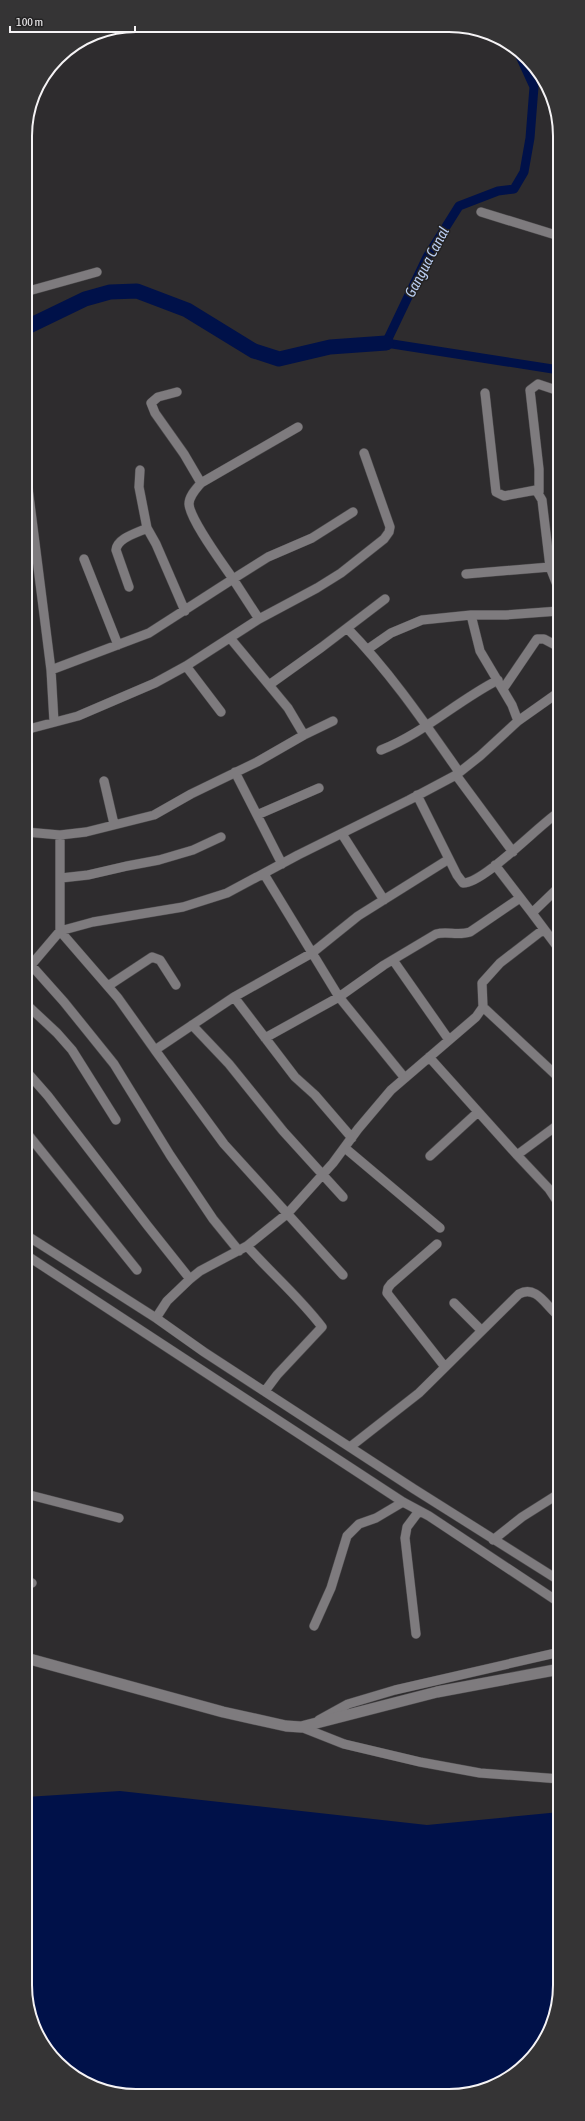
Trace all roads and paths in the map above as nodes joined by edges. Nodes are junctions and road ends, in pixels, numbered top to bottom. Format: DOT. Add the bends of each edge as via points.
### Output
graph roads {
  1 [pos="481,212"];
  2 [pos="553,234"];
  3 [pos="97,272"];
  4 [pos="32,290"];
  5 [pos="553,389"];
  6 [pos="177,392"];
  7 [pos="485,393"];
  8 [pos="298,427"];
  9 [pos="364,453"];
  10 [pos="140,470"];
  11 [pos="201,483"];
  12 [pos="539,492"];
  13 [pos="353,512"];
  14 [pos="147,528"];
  15 [pos="32,549"];
  16 [pos="84,559"];
  17 [pos="550,568"];
  18 [pos="466,574"];
  19 [pos="553,575"];
  20 [pos="233,579"];
  21 [pos="129,587"];
  22 [pos="385,599"];
  23 [pos="185,611"];
  24 [pos="553,611"];
  25 [pos="471,615"];
  26 [pos="259,619"];
  27 [pos="347,628"];
  28 [pos="230,638"];
  29 [pos="553,644"];
  30 [pos="118,645"];
  31 [pos="368,649"];
  32 [pos="186,666"];
  33 [pos="51,670"];
  34 [pos="498,680"];
  35 [pos="269,685"];
  36 [pos="503,689"];
  37 [pos="553,696"];
  38 [pos="221,712"];
  39 [pos="333,721"];
  40 [pos="518,721"];
  41 [pos="54,722"];
  42 [pos="427,727"];
  43 [pos="32,728"];
  44 [pos="304,735"];
  45 [pos="381,750"];
  46 [pos="235,772"];
  47 [pos="458,774"];
  48 [pos="104,780"];
  49 [pos="319,788"];
  50 [pos="417,795"];
  51 [pos="257,815"];
  52 [pos="553,817"];
  53 [pos="114,824"];
  54 [pos="32,833"];
  55 [pos="342,834"];
  56 [pos="60,835"];
  57 [pos="221,837"];
  58 [pos="513,852"];
  59 [pos="449,859"];
  60 [pos="282,864"];
  61 [pos="495,865"];
  62 [pos="264,874"];
  63 [pos="60,878"];
  64 [pos="553,893"];
  65 [pos="520,898"];
  66 [pos="384,900"];
  67 [pos="532,913"];
  68 [pos="544,929"];
  69 [pos="60,930"];
  70 [pos="553,941"];
  71 [pos="312,952"];
  72 [pos="393,960"];
  73 [pos="32,963"];
  74 [pos="32,972"];
  75 [pos="176,985"];
  76 [pos="108,986"];
  77 [pos="234,997"];
  78 [pos="339,997"];
  79 [pos="483,1007"];
  80 [pos="32,1010"];
  81 [pos="192,1025"];
  82 [pos="265,1038"];
  83 [pos="449,1040"];
  84 [pos="155,1050"];
  85 [pos="429,1057"];
  86 [pos="553,1072"];
  87 [pos="404,1077"];
  88 [pos="32,1078"];
  89 [pos="478,1112"];
  90 [pos="116,1120"];
  91 [pos="553,1128"];
  92 [pos="352,1138"];
  93 [pos="32,1139"];
  94 [pos="345,1148"];
  95 [pos="517,1155"];
  96 [pos="430,1156"];
  97 [pos="322,1175"];
  98 [pos="553,1196"];
  99 [pos="343,1197"];
  100 [pos="288,1212"];
  101 [pos="440,1228"];
  102 [pos="32,1239"];
  103 [pos="437,1244"];
  104 [pos="243,1249"];
  105 [pos="32,1259"];
  106 [pos="137,1270"];
  107 [pos="343,1274"];
  108 [pos="190,1279"];
  109 [pos="454,1303"];
  110 [pos="553,1309"];
  111 [pos="156,1318"];
  112 [pos="481,1330"];
  113 [pos="445,1368"];
  114 [pos="266,1391"];
  115 [pos="350,1447"];
  116 [pos="390,1473"];
  117 [pos="381,1486"];
  118 [pos="32,1496"];
  119 [pos="553,1497"];
  120 [pos="403,1502"];
  121 [pos="419,1511"];
  122 [pos="119,1518"];
  123 [pos="493,1540"];
  124 [pos="553,1577"];
  125 [pos="553,1598"];
  126 [pos="314,1626"];
  127 [pos="416,1634"];
  128 [pos="553,1654"];
  129 [pos="32,1660"];
  130 [pos="553,1669"];
  131 [pos="305,1726"];
  132 [pos="553,1778"];
  1 -- 2 [label="street"];
  3 -- 4 [label="street"];
  5 -- 12 [label="street" via="538,384 530,390"];
  6 -- 11 [label="street" via="158,397 152,403 155,413"];
  7 -- 12 [label="street" via="496,492 504,496 531,490"];
  8 -- 11 [label="street"];
  9 -- 26 [label="street" via="390,522 389,532 384,539 341,573"];
  10 -- 14 [label="street" via="139,487"];
  11 -- 20 [label="street" via="190,497 190,511"];
  12 -- 17 [label="street"];
  13 -- 20 [label="street" via="312,538 268,557"];
  14 -- 21 [label="street" via="120,541 116,546"];
  14 -- 23 [label="street"];
  15 -- 33 [label="street"];
  16 -- 30 [label="street"];
  17 -- 18 [label="street"];
  17 -- 19 [label="street"];
  20 -- 23 [label="street"];
  20 -- 26 [label="street"];
  22 -- 27 [label="street"];
  23 -- 30 [label="street" via="150,633"];
  24 -- 25 [label="street"];
  25 -- 31 [label="street" via="422,620 391,633"];
  25 -- 34 [label="street" via="480,651"];
  26 -- 28 [label="street"];
  27 -- 31 [label="street"];
  27 -- 35 [label="street"];
  28 -- 32 [label="street"];
  28 -- 35 [label="street"];
  29 -- 36 [label="street" via="544,639 537,639"];
  30 -- 33 [label="street"];
  31 -- 42 [label="street" via="398,685"];
  32 -- 38 [label="street"];
  32 -- 41 [label="street" via="156,683 78,716"];
  33 -- 41 [label="street"];
  34 -- 36 [label="street"];
  34 -- 42 [label="street"];
  35 -- 44 [label="street" via="288,708"];
  36 -- 40 [label="street"];
  37 -- 40 [label="street"];
  39 -- 44 [label="street"];
  40 -- 47 [label="street"];
  41 -- 43 [label="street"];
  42 -- 45 [label="street"];
  42 -- 47 [label="street"];
  44 -- 46 [label="street" via="258,762"];
  46 -- 51 [label="street"];
  46 -- 53 [label="street" via="154,816"];
  47 -- 50 [label="street"];
  47 -- 58 [label="street"];
  48 -- 53 [label="street"];
  49 -- 51 [label="street"];
  50 -- 55 [label="street"];
  50 -- 59 [label="street"];
  51 -- 60 [label="street"];
  52 -- 58 [label="street"];
  53 -- 56 [label="street" via="86,832"];
  54 -- 56 [label="street"];
  55 -- 60 [label="street"];
  55 -- 66 [label="street"];
  56 -- 63 [label="street"];
  57 -- 63 [label="street" via="193,850 159,860 88,875"];
  58 -- 61 [label="street"];
  59 -- 61 [label="street" via="456,875 463,883 472,881"];
  59 -- 66 [label="street"];
  60 -- 62 [label="street"];
  61 -- 65 [label="street"];
  62 -- 69 [label="street" via="227,893 182,907"];
  62 -- 71 [label="street"];
  63 -- 69 [label="street"];
  64 -- 67 [label="street"];
  65 -- 67 [label="street"];
  65 -- 72 [label="street" via="470,932 462,935 442,932 436,934"];
  66 -- 71 [label="street" via="358,916"];
  67 -- 68 [label="street"];
  68 -- 70 [label="street"];
  68 -- 79 [label="street" via="486,977 482,983"];
  69 -- 73 [label="street"];
  69 -- 76 [label="street"];
  71 -- 77 [label="street"];
  71 -- 78 [label="street"];
  72 -- 78 [label="street"];
  72 -- 83 [label="street"];
  74 -- 104 [label="street" via="64,1002 114,1064 170,1155 213,1218"];
  75 -- 76 [label="street" via="160,960 152,957"];
  76 -- 84 [label="street"];
  77 -- 81 [label="street"];
  77 -- 82 [label="street"];
  78 -- 82 [label="street"];
  78 -- 87 [label="street"];
  79 -- 83 [label="street" via="476,1017"];
  79 -- 86 [label="street"];
  80 -- 90 [label="street" via="72,1050"];
  81 -- 84 [label="street"];
  81 -- 97 [label="street" via="229,1064 263,1108"];
  82 -- 92 [label="street" via="295,1077 315,1095"];
  83 -- 85 [label="street"];
  84 -- 100 [label="street" via="224,1144"];
  85 -- 87 [label="street"];
  85 -- 89 [label="street"];
  87 -- 92 [label="street"];
  88 -- 108 [label="street"];
  89 -- 95 [label="street"];
  89 -- 96 [label="street"];
  91 -- 95 [label="street"];
  92 -- 94 [label="street"];
  93 -- 106 [label="street"];
  94 -- 97 [label="street"];
  94 -- 101 [label="street"];
  95 -- 98 [label="street"];
  97 -- 99 [label="street"];
  97 -- 100 [label="street"];
  100 -- 104 [label="street"];
  100 -- 107 [label="street"];
  102 -- 111 [label="street"];
  103 -- 113 [label="street" via="391,1284 386,1293"];
  104 -- 108 [label="street" via="200,1271"];
  104 -- 114 [label="street" via="304,1304 322,1328 277,1375"];
  105 -- 117 [label="street"];
  108 -- 111 [label="street" via="167,1301"];
  109 -- 112 [label="street"];
  110 -- 112 [label="street" via="538,1295 528,1291 519,1294"];
  111 -- 114 [label="street"];
  112 -- 113 [label="street"];
  113 -- 115 [label="street" via="419,1393"];
  114 -- 115 [label="street"];
  115 -- 116 [label="street"];
  116 -- 117 [label="street"];
  116 -- 123 [label="street"];
  117 -- 120 [label="street"];
  118 -- 122 [label="street"];
  119 -- 123 [label="street"];
  120 -- 121 [label="street"];
  120 -- 126 [label="street" via="376,1518 359,1524 347,1536 331,1588"];
  121 -- 125 [label="street"];
  121 -- 127 [label="street" via="407,1527 405,1538"];
  123 -- 124 [label="street"];
  128 -- 131 [label="street" via="395,1690 348,1704"];
  129 -- 131 [label="street" via="217,1710 286,1726"];
  130 -- 131 [label="street" via="437,1692"];
  131 -- 132 [label="street" via="344,1744 420,1762 480,1773"];
}
